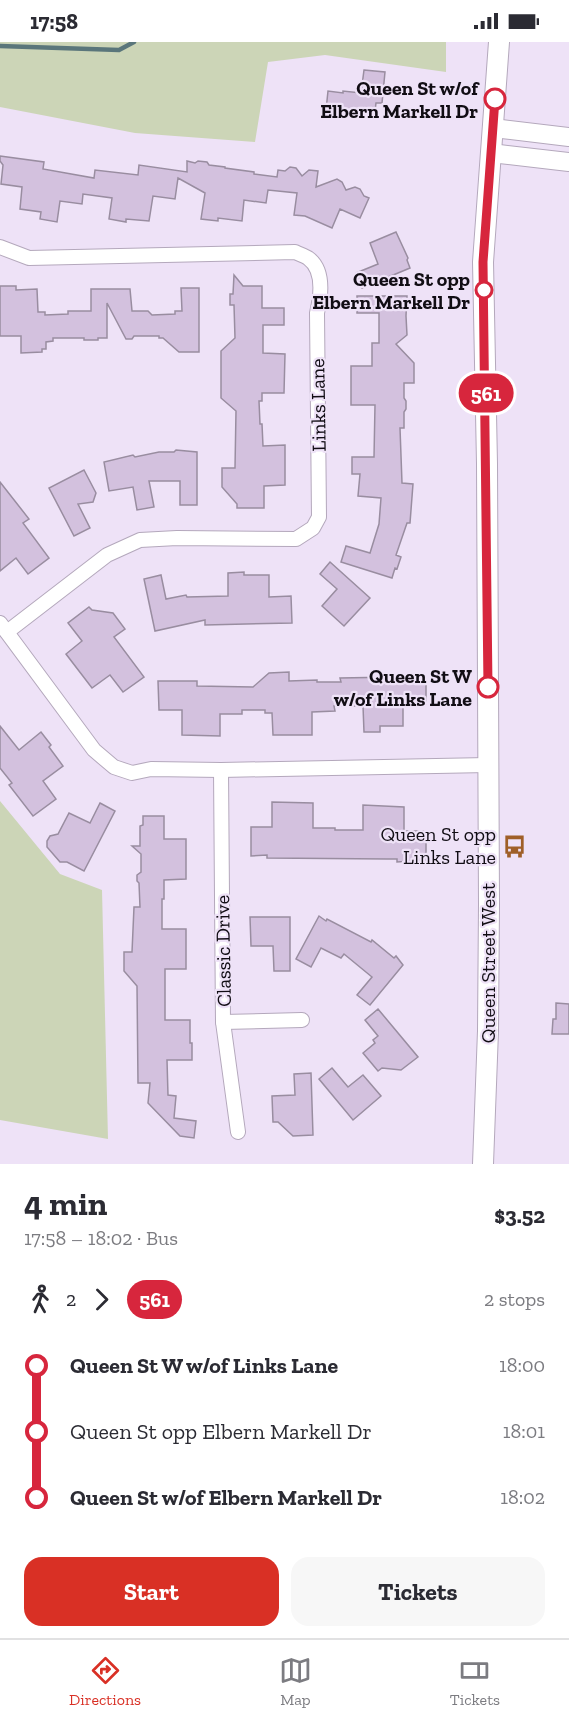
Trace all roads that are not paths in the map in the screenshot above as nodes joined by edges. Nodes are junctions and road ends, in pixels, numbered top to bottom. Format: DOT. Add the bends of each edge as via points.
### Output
graph roads {
  1 [pos="499,42"];
  2 [pos="493,128"];
  3 [pos="569,137"];
  4 [pos="491,153"];
  5 [pos="569,162"];
  6 [pos="0,247"];
  7 [pos="3,627"];
  8 [pos="488,765"];
  9 [pos="221,770"];
  10 [pos="302,1020"];
  11 [pos="223,1022"];
  12 [pos="238,1132"];
  13 [pos="483,1164"];
  1 -- 2 [label="main road, Queen Street West"];
  2 -- 3 [label="street"];
  2 -- 4 [label="main road, Queen Street West"];
  4 -- 5 [label="street"];
  4 -- 8 [label="main road, Queen Street West" via="483,262"];
  6 -- 7 [label="street, Links Lane" via="29,258 295,252 310,259 322,292 317,313 320,517 313,528 296,539 140,540 107,555"];
  7 -- 9 [label="street, Links Lane" via="94,750 114,768 132,773 150,769"];
  8 -- 9 [label="street, Links Lane"];
  8 -- 13 [label="main road, Queen Street West" via="489,1031"];
  9 -- 11 [label="street, Classic Drive"];
  10 -- 11 [label="street"];
  11 -- 12 [label="street, Classic Drive"];
}
